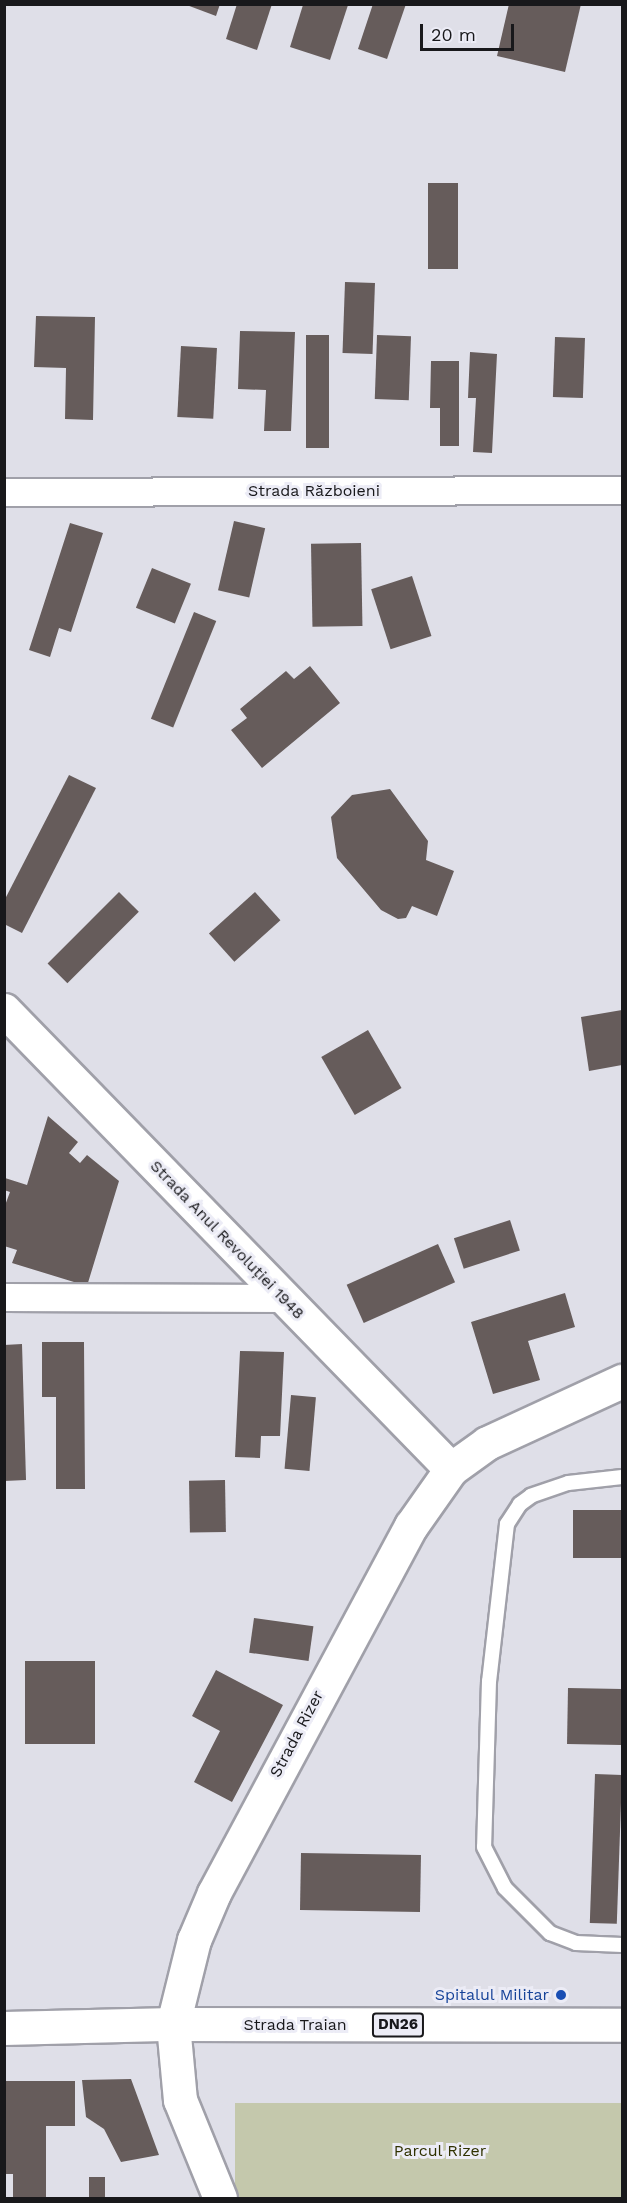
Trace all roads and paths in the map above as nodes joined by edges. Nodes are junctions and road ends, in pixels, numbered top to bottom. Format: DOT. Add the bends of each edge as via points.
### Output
graph roads {
  1 [pos="622,490"];
  2 [pos="4,492"];
  3 [pos="4,1010"];
  4 [pos="4,1297"];
  5 [pos="284,1298"];
  6 [pos="622,1381"];
  7 [pos="451,1469"];
  8 [pos="622,1477"];
  9 [pos="622,1945"];
  10 [pos="173,2024"];
  11 [pos="622,2025"];
  12 [pos="4,2028"];
  13 [pos="220,2199"];
  1 -- 2 [label="street, Strada Războieni"];
  3 -- 5 [label="street, Strada Anul Revoluției 1948"];
  4 -- 5 [label="street"];
  5 -- 7 [label="street, Strada Anul Revoluției 1948"];
  6 -- 7 [label="street, Strada Rizer" via="487,1443"];
  7 -- 10 [label="street, Strada Rizer" via="411,1526 214,1893 194,1940"];
  8 -- 9 [label="lane" via="568,1483 531,1496 520,1504 507,1524 489,1681 484,1847 505,1888 544,1929 576,1943"];
  10 -- 11 [label="street, Strada Traian / DN26"];
  10 -- 12 [label="street, Strada Traian / DN26"];
  10 -- 13 [label="street, Strada Rizer" via="180,2100"];
}
